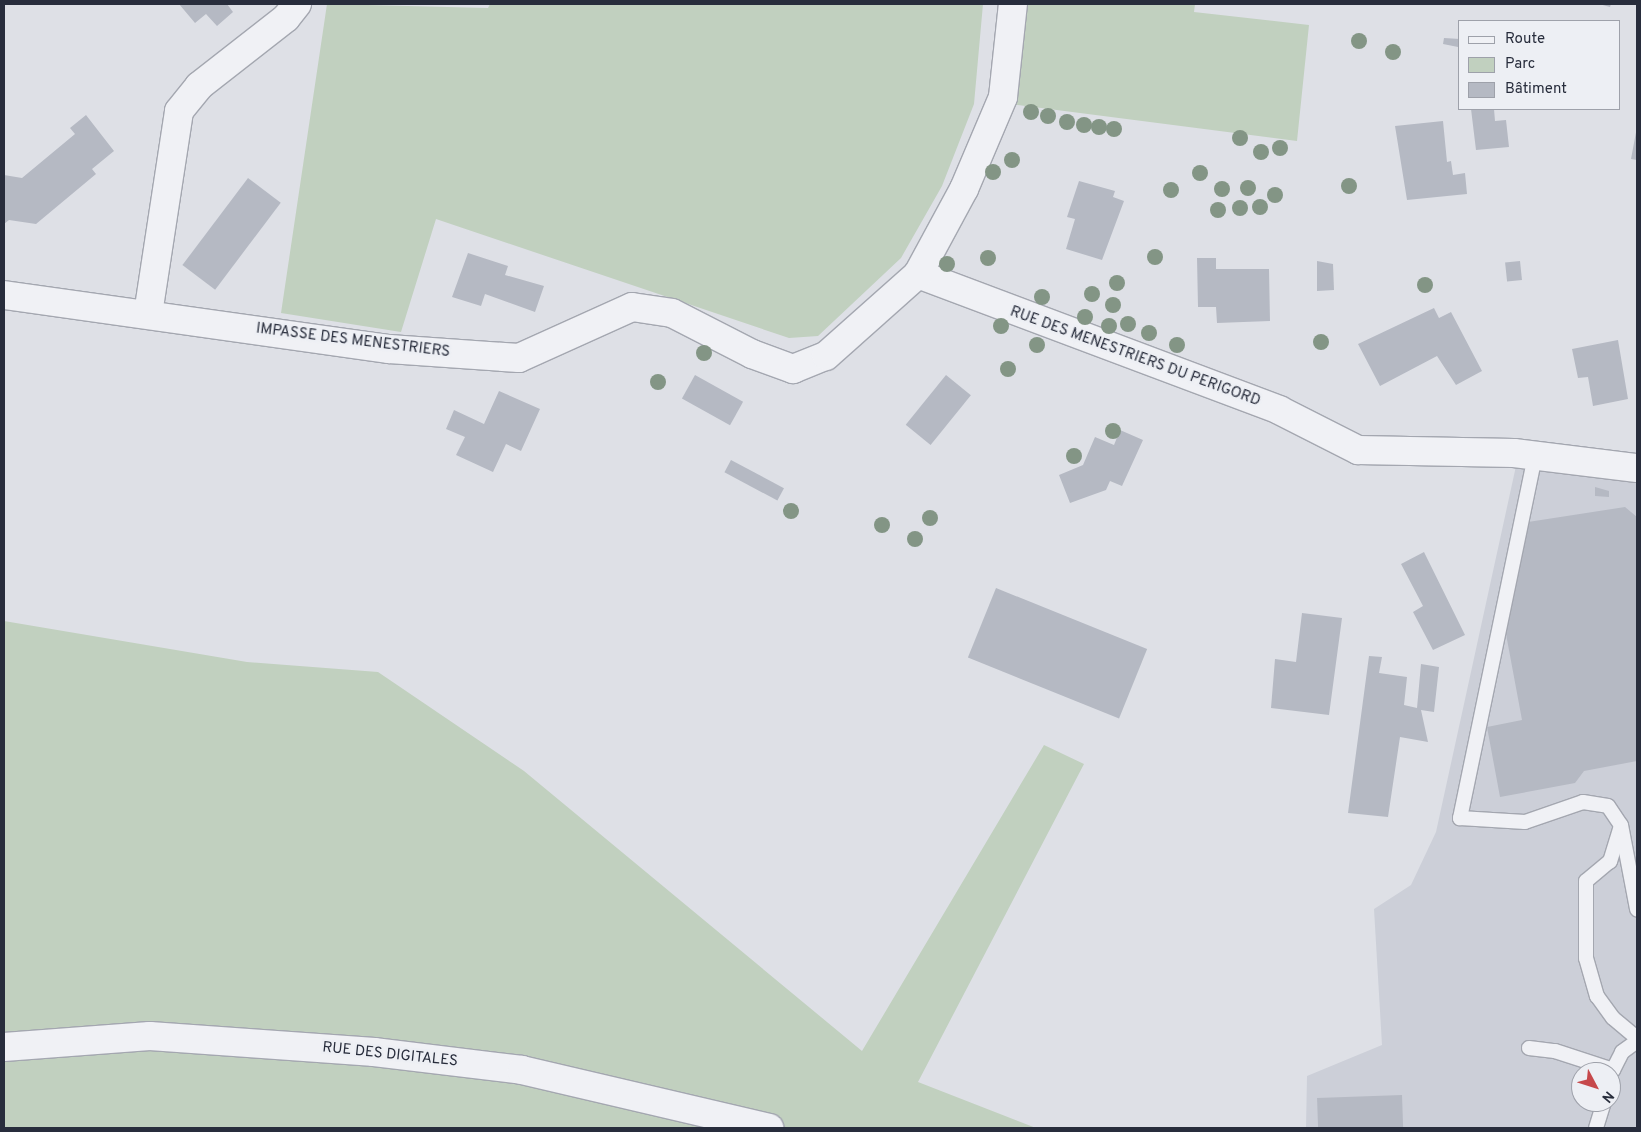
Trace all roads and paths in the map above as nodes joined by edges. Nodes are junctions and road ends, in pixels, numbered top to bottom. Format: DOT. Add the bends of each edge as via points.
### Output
graph roads {
  1 [pos="297,4"];
  2 [pos="1013,4"];
  3 [pos="918,274"];
  4 [pos="4,295"];
  5 [pos="148,314"];
  6 [pos="1524,455"];
  7 [pos="1637,468"];
  8 [pos="1621,826"];
  9 [pos="1637,909"];
  10 [pos="1637,1040"];
  11 [pos="4,1047"];
  12 [pos="1529,1048"];
  13 [pos="1583,1062"];
  14 [pos="1617,1062"];
  15 [pos="1601,1112"];
  16 [pos="769,1128"];
  17 [pos="1596,1128"];
  1 -- 5 [label="street" via="286,18 199,86 179,110"];
  2 -- 3 [label="street" via="1003,97 964,189"];
  3 -- 5 [label="street, IMPASSE DES MENESTRIERS" via="826,356 793,369 752,354 672,313 632,307 519,358 389,348"];
  3 -- 6 [label="street, RUE DES MENESTRIERS DU PERIGORD" via="1279,410 1358,450"];
  4 -- 5 [label="street, IMPASSE DES MENESTRIERS"];
  6 -- 7 [label="street, RUE DES MENESTRIERS DU PERIGORD"];
  6 -- 8 [label="lane" via="1460,818 1525,822 1583,802 1608,806"];
  8 -- 9 [label="lane"];
  8 -- 10 [label="lane" via="1610,861 1586,882 1586,958 1597,996 1613,1018"];
  10 -- 14 [label="lane" via="1622,1052"];
  11 -- 16 [label="street, RUE DES DIGITALES" via="150,1036 374,1052 522,1070"];
  12 -- 13 [label="lane" via="1554,1051"];
  15 -- 17 [label="lane"];
}
